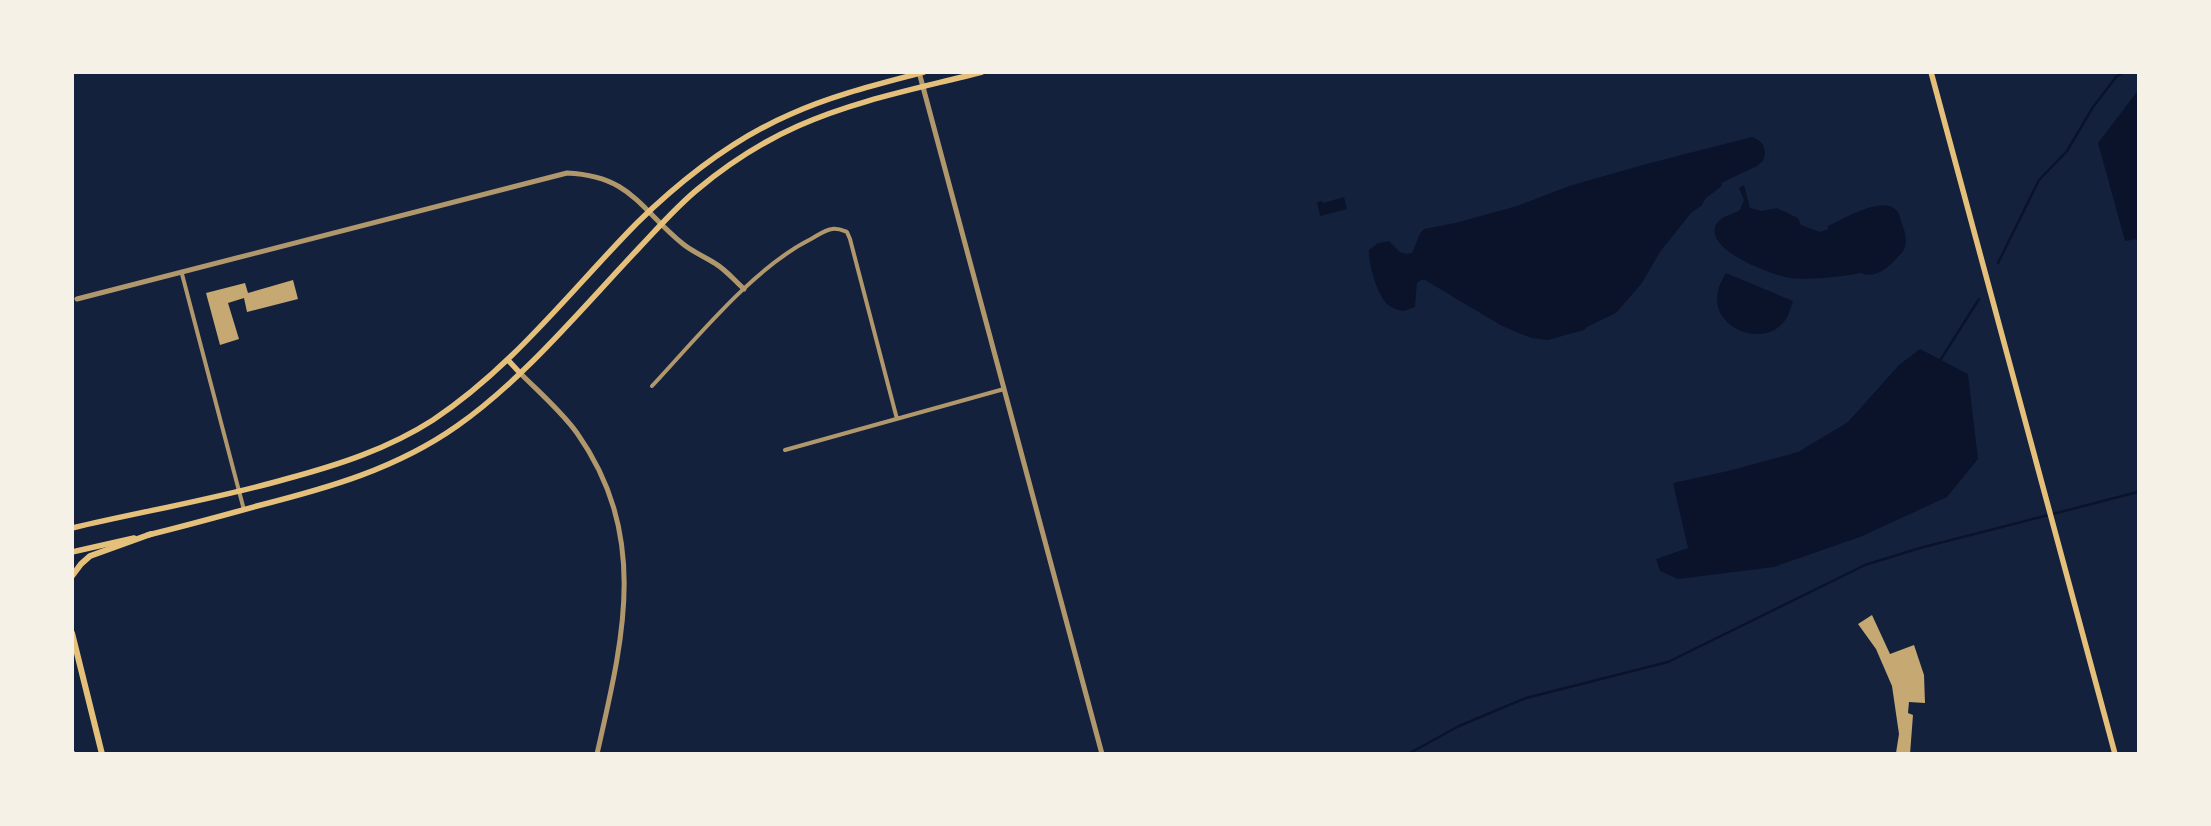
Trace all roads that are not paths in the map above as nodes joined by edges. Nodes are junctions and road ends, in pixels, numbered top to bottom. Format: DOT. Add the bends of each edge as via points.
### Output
graph roads {
  1 [pos="982,72"];
  2 [pos="1931,72"];
  3 [pos="920,73"];
  4 [pos="923,87"];
  5 [pos="649,212"];
  6 [pos="662,224"];
  7 [pos="182,274"];
  8 [pos="744,290"];
  9 [pos="77,299"];
  10 [pos="508,360"];
  11 [pos="520,373"];
  12 [pos="652,386"];
  13 [pos="1004,389"];
  14 [pos="897,418"];
  15 [pos="785,450"];
  16 [pos="239,492"];
  17 [pos="244,510"];
  18 [pos="72,528"];
  19 [pos="151,534"];
  20 [pos="72,552"];
  21 [pos="72,576"];
  22 [pos="72,633"];
  23 [pos="102,754"];
  24 [pos="597,754"];
  25 [pos="1102,754"];
  26 [pos="2115,754"];
  1 -- 4 [label="main road"];
  2 -- 26 [label="main road"];
  3 -- 4 [label="street"];
  3 -- 5 [label="main road" via="834,97 759,129 695,172"];
  4 -- 6 [label="main road" via="855,106 790,130 733,163 696,190"];
  4 -- 13 [label="street"];
  5 -- 6 [label="street"];
  5 -- 7 [label="street" via="630,193 614,183 585,174 566,173"];
  5 -- 10 [label="main road"];
  6 -- 8 [label="street" via="683,244 718,265"];
  6 -- 11 [label="main road"];
  7 -- 9 [label="street"];
  7 -- 16 [label="street"];
  8 -- 12 [label="street"];
  8 -- 14 [label="street" via="798,245 833,229 847,232"];
  10 -- 11 [label="main road"];
  10 -- 16 [label="main road" via="463,399 378,450 329,468"];
  11 -- 17 [label="main road" via="456,427 406,456 359,477"];
  11 -- 24 [label="street" via="576,432 596,462 612,498 621,533 624,612"];
  13 -- 14 [label="street"];
  13 -- 25 [label="street"];
  14 -- 15 [label="street"];
  16 -- 17 [label="street"];
  16 -- 18 [label="main road"];
  17 -- 19 [label="main road"];
  19 -- 20 [label="main road"];
  19 -- 21 [label="main road" via="90,556"];
  22 -- 23 [label="main road"];
}
